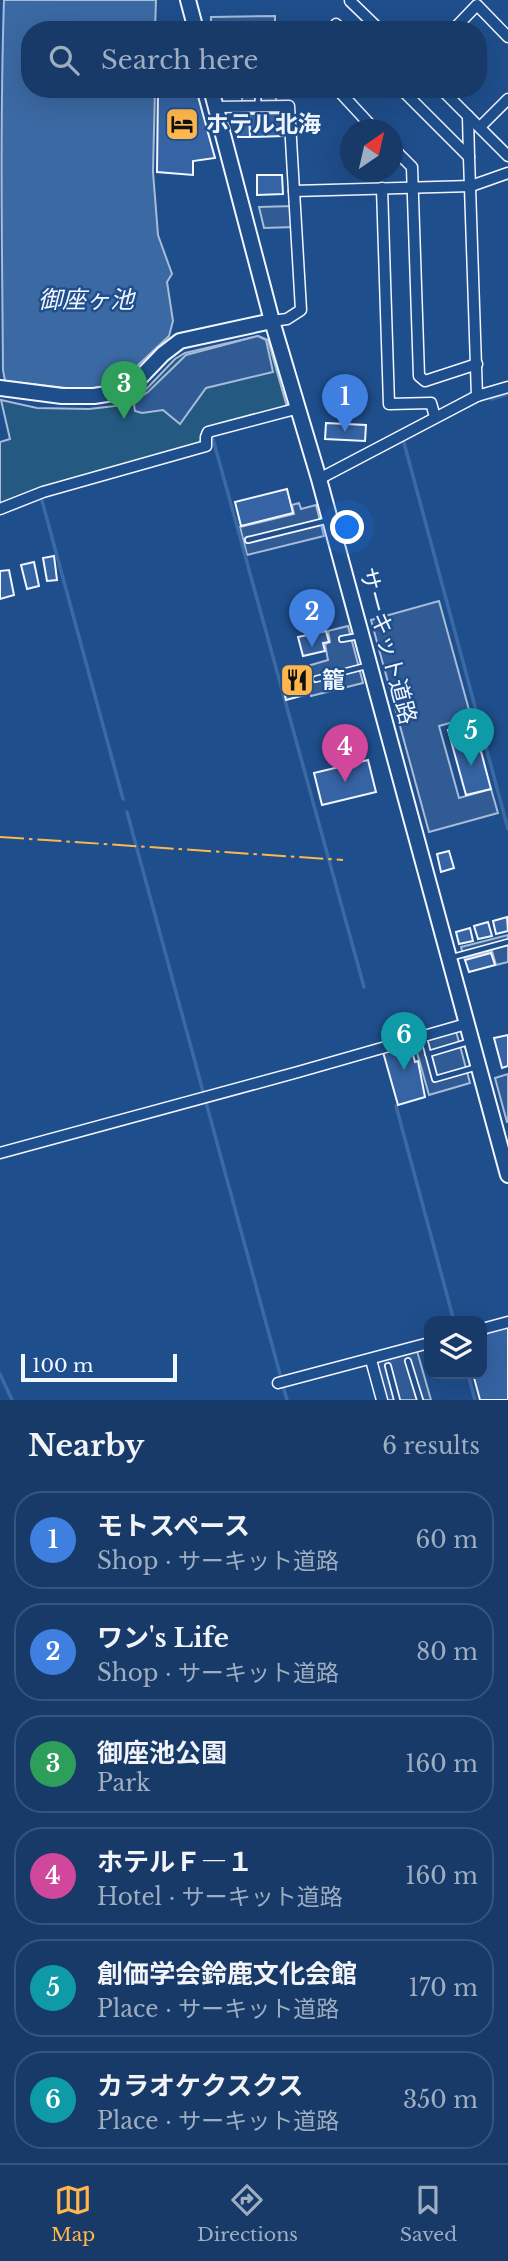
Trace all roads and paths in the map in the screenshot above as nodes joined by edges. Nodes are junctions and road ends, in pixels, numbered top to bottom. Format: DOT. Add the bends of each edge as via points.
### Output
graph roads {
  1 [pos="188,0"];
  2 [pos="350,1"];
  3 [pos="193,21"];
  4 [pos="371,21"];
  5 [pos="462,21"];
  6 [pos="508,37"];
  7 [pos="214,98"];
  8 [pos="258,98"];
  9 [pos="345,98"];
  10 [pos="410,98"];
  11 [pos="449,98"];
  12 [pos="508,99"];
  13 [pos="216,107"];
  14 [pos="258,107"];
  15 [pos="468,116"];
  16 [pos="365,119"];
  17 [pos="480,127"];
  18 [pos="508,156"];
  19 [pos="470,157"];
  20 [pos="403,158"];
  21 [pos="508,173"];
  22 [pos="471,186"];
  23 [pos="382,188"];
  24 [pos="413,188"];
  25 [pos="295,191"];
  26 [pos="272,321"];
  27 [pos="477,364"];
  28 [pos="508,387"];
  29 [pos="0,388"];
  30 [pos="477,396"];
  31 [pos="299,408"];
  32 [pos="435,417"];
  33 [pos="319,479"];
  34 [pos="0,509"];
  35 [pos="330,520"];
  36 [pos="248,540"];
  37 [pos="361,635"];
  38 [pos="342,639"];
  39 [pos="369,665"];
  40 [pos="316,678"];
  41 [pos="508,942"];
  42 [pos="448,958"];
  43 [pos="466,1024"];
  44 [pos="471,1041"];
  45 [pos="425,1042"];
  46 [pos="428,1054"];
  47 [pos="478,1067"];
  48 [pos="0,1153"];
  49 [pos="508,1175"];
  50 [pos="508,1322"];
  51 [pos="487,1328"];
  52 [pos="424,1344"];
  53 [pos="371,1360"];
  54 [pos="408,1361"];
  55 [pos="388,1366"];
  56 [pos="282,1382"];
  57 [pos="382,1400"];
  58 [pos="397,1400"];
  59 [pos="419,1400"];
  1 -- 3 [label="street"];
  2 -- 4 [label="street"];
  5 -- 6 [label="street" via="477,5"];
  7 -- 13 [label="street, サーキット道路"];
  8 -- 14 [label="lane"];
  9 -- 16 [label="street"];
  10 -- 19 [label="street"];
  11 -- 15 [label="street"];
  12 -- 17 [label="street"];
  13 -- 14 [label="street"];
  13 -- 26 [label="street, サーキット道路"];
  14 -- 25 [label="street" via="289,106"];
  15 -- 17 [label="street"];
  15 -- 19 [label="street"];
  17 -- 18 [label="street"];
  19 -- 22 [label="street"];
  20 -- 24 [label="street" via="412,167"];
  21 -- 22 [label="street"];
  22 -- 24 [label="street"];
  22 -- 27 [label="street"];
  23 -- 24 [label="street"];
  23 -- 25 [label="street"];
  23 -- 32 [label="street" via="389,404 431,403"];
  24 -- 27 [label="street" via="419,376 425,381"];
  25 -- 26 [label="street" via="301,310 288,319"];
  26 -- 29 [label="street" via="180,341 119,392 62,396"];
  26 -- 31 [label="street, サーキット道路"];
  27 -- 30 [label="street"];
  28 -- 30 [label="street"];
  30 -- 32 [label="street"];
  31 -- 33 [label="street, サーキット道路"];
  31 -- 34 [label="street" via="208,432 206,446 43,492"];
  32 -- 33 [label="street"];
  33 -- 35 [label="street, サーキット道路"];
  35 -- 36 [label="lane"];
  35 -- 37 [label="street, サーキット道路"];
  37 -- 38 [label="lane"];
  37 -- 39 [label="street, サーキット道路"];
  39 -- 40 [label="lane"];
  39 -- 42 [label="street, サーキット道路"];
  41 -- 42 [label="lane"];
  42 -- 43 [label="street, サーキット道路"];
  43 -- 44 [label="street, サーキット道路"];
  43 -- 48 [label="street"];
  44 -- 46 [label="lane"];
  44 -- 47 [label="street, サーキット道路"];
  45 -- 46 [label="lane"];
  46 -- 47 [label="lane" via="435,1079"];
  47 -- 49 [label="street, サーキット道路"];
  50 -- 51 [label="street"];
  52 -- 53 [label="street"];
  53 -- 56 [label="street"];
  53 -- 57 [label="street"];
  54 -- 59 [label="lane"];
  55 -- 58 [label="lane"];
}
